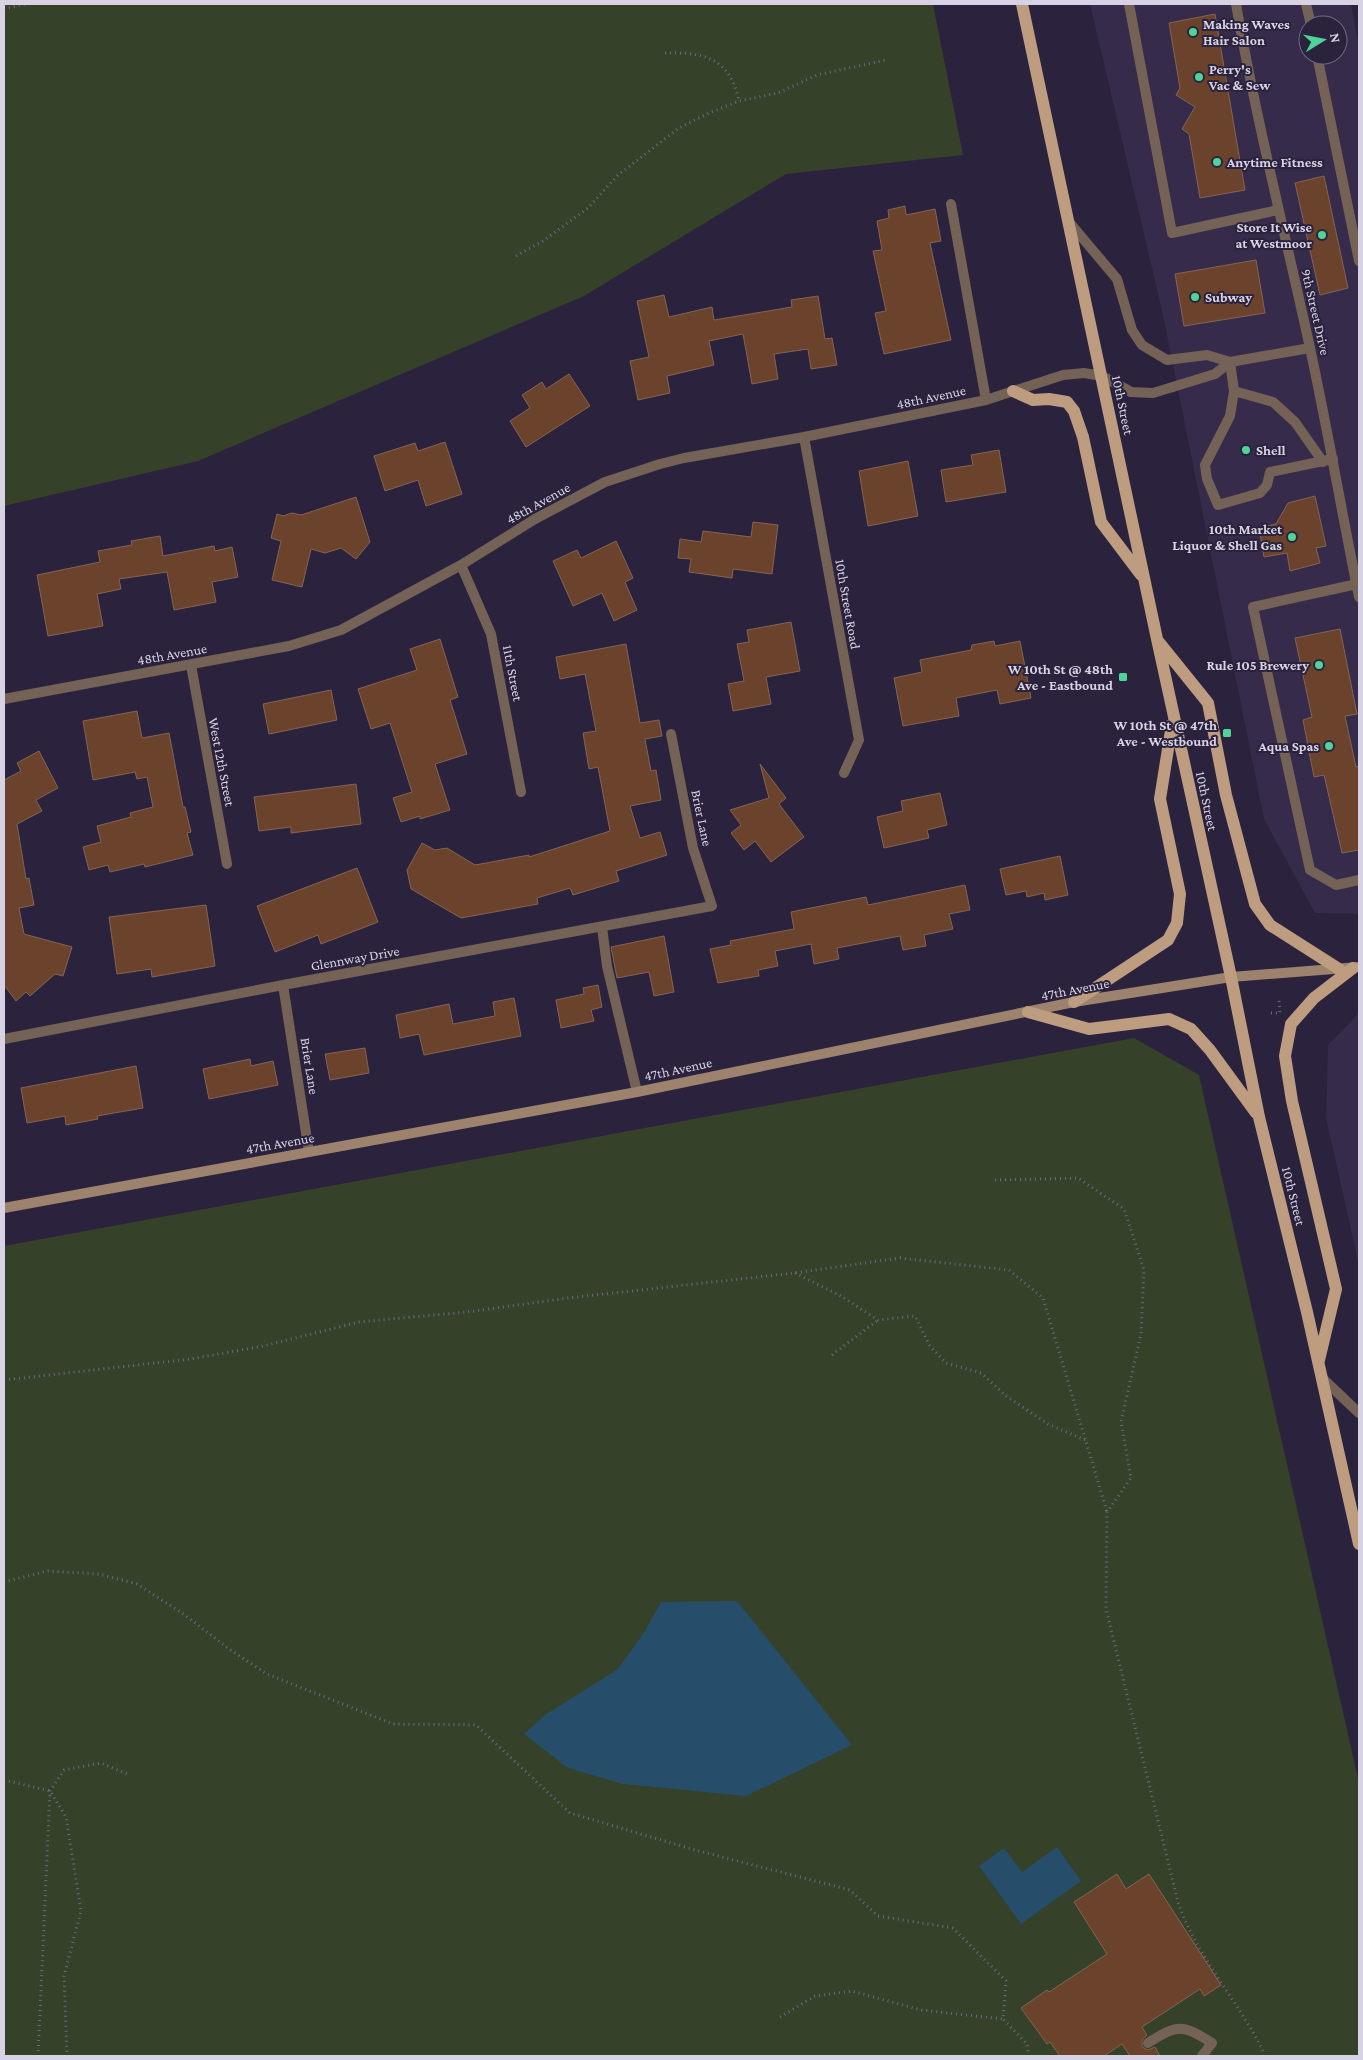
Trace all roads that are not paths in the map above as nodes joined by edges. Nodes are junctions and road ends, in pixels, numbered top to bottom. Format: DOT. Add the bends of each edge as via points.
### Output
graph roads {
  1 [pos="1022,4"];
  2 [pos="1129,4"];
  3 [pos="1236,4"];
  4 [pos="1319,65"];
  5 [pos="951,204"];
  6 [pos="1278,210"];
  7 [pos="1070,222"];
  8 [pos="1359,261"];
  9 [pos="1310,348"];
  10 [pos="1230,362"];
  11 [pos="1102,376"];
  12 [pos="1013,391"];
  13 [pos="1234,391"];
  14 [pos="986,400"];
  15 [pos="804,437"];
  16 [pos="1328,460"];
  17 [pos="461,565"];
  18 [pos="1144,579"];
  19 [pos="1356,584"];
  20 [pos="1359,597"];
  21 [pos="1156,639"];
  22 [pos="191,665"];
  23 [pos="4,699"];
  24 [pos="1174,717"];
  25 [pos="672,734"];
  26 [pos="844,773"];
  27 [pos="521,792"];
  28 [pos="227,864"];
  29 [pos="1359,880"];
  30 [pos="712,906"];
  31 [pos="602,927"];
  32 [pos="1356,968"];
  33 [pos="1339,969"];
  34 [pos="1231,977"];
  35 [pos="283,985"];
  36 [pos="1074,1002"];
  37 [pos="1028,1012"];
  38 [pos="4,1040"];
  39 [pos="637,1092"];
  40 [pos="1259,1117"];
  41 [pos="309,1152"];
  42 [pos="4,1208"];
  43 [pos="1318,1362"];
  44 [pos="1322,1377"];
  45 [pos="1359,1413"];
  46 [pos="1359,1544"];
  47 [pos="1148,2043"];
  48 [pos="1202,2056"];
  1 -- 7 [label="main road, 10th Street"];
  2 -- 6 [label="street" via="1172,234"];
  3 -- 6 [label="street, 9th Street Drive"];
  4 -- 8 [label="street"];
  5 -- 14 [label="street"];
  6 -- 9 [label="street, 9th Street Drive"];
  7 -- 10 [label="street" via="1117,279 1132,330 1142,345 1167,360 1207,356"];
  7 -- 11 [label="main road, 10th Street"];
  9 -- 10 [label="street"];
  9 -- 16 [label="street, 9th Street Drive"];
  10 -- 11 [label="street" via="1215,374 1153,393 1131,392"];
  10 -- 13 [label="street"];
  11 -- 12 [label="street, 48th Avenue" via="1084,373 1063,375"];
  11 -- 18 [label="main road, 10th Street"];
  12 -- 14 [label="street, 48th Avenue"];
  12 -- 18 [label="main road" via="1033,400 1067,402 1074,411 1083,437 1101,522"];
  13 -- 16 [label="street" via="1273,402"];
  13 -- 16 [label="street" via="1230,416 1205,464 1207,479 1218,505 1260,494 1267,485 1270,472"];
  14 -- 15 [label="street, 48th Avenue"];
  15 -- 17 [label="street, 48th Avenue" via="684,458 605,482 535,519"];
  15 -- 26 [label="street, 10th Street Road" via="859,740"];
  16 -- 19 [label="street, 9th Street Drive"];
  17 -- 22 [label="street, 48th Avenue" via="341,630 289,646"];
  17 -- 27 [label="street, 11th Street" via="491,634"];
  18 -- 21 [label="main road, 10th Street"];
  19 -- 20 [label="street, 9th Street Drive"];
  19 -- 29 [label="street" via="1253,607 1310,870 1336,885"];
  21 -- 24 [label="main road, 10th Street"];
  21 -- 33 [label="main road" via="1208,703 1226,795 1255,904 1270,925"];
  22 -- 23 [label="street, 48th Avenue"];
  22 -- 28 [label="street, West 12th Street"];
  24 -- 34 [label="main road, 10th Street"];
  24 -- 36 [label="main road" via="1160,799 1180,894 1177,923 1168,940"];
  25 -- 30 [label="street, Brier Lane" via="693,848"];
  30 -- 31 [label="street, Glennway Drive"];
  31 -- 35 [label="street, Glennway Drive"];
  31 -- 39 [label="street" via="607,966"];
  32 -- 33 [label="main road, 47th Avenue"];
  32 -- 43 [label="main road" via="1314,998 1291,1024 1285,1056 1292,1101 1336,1289"];
  33 -- 34 [label="main road, 47th Avenue"];
  34 -- 36 [label="main road, 47th Avenue"];
  34 -- 40 [label="main road, 10th Street"];
  35 -- 38 [label="street, Glennway Drive"];
  35 -- 41 [label="street, Brier Lane"];
  36 -- 37 [label="main road, 47th Avenue"];
  37 -- 39 [label="main road, 47th Avenue"];
  37 -- 40 [label="main road" via="1089,1029 1169,1019 1190,1029 1210,1050"];
  39 -- 41 [label="main road, 47th Avenue"];
  40 -- 43 [label="main road, 10th Street"];
  41 -- 42 [label="main road, 47th Avenue"];
  43 -- 44 [label="main road, 10th Street"];
  44 -- 45 [label="street"];
  44 -- 46 [label="main road, 10th Street"];
  47 -- 48 [label="street" via="1179,2028 1191,2030 1212,2043"];
}
